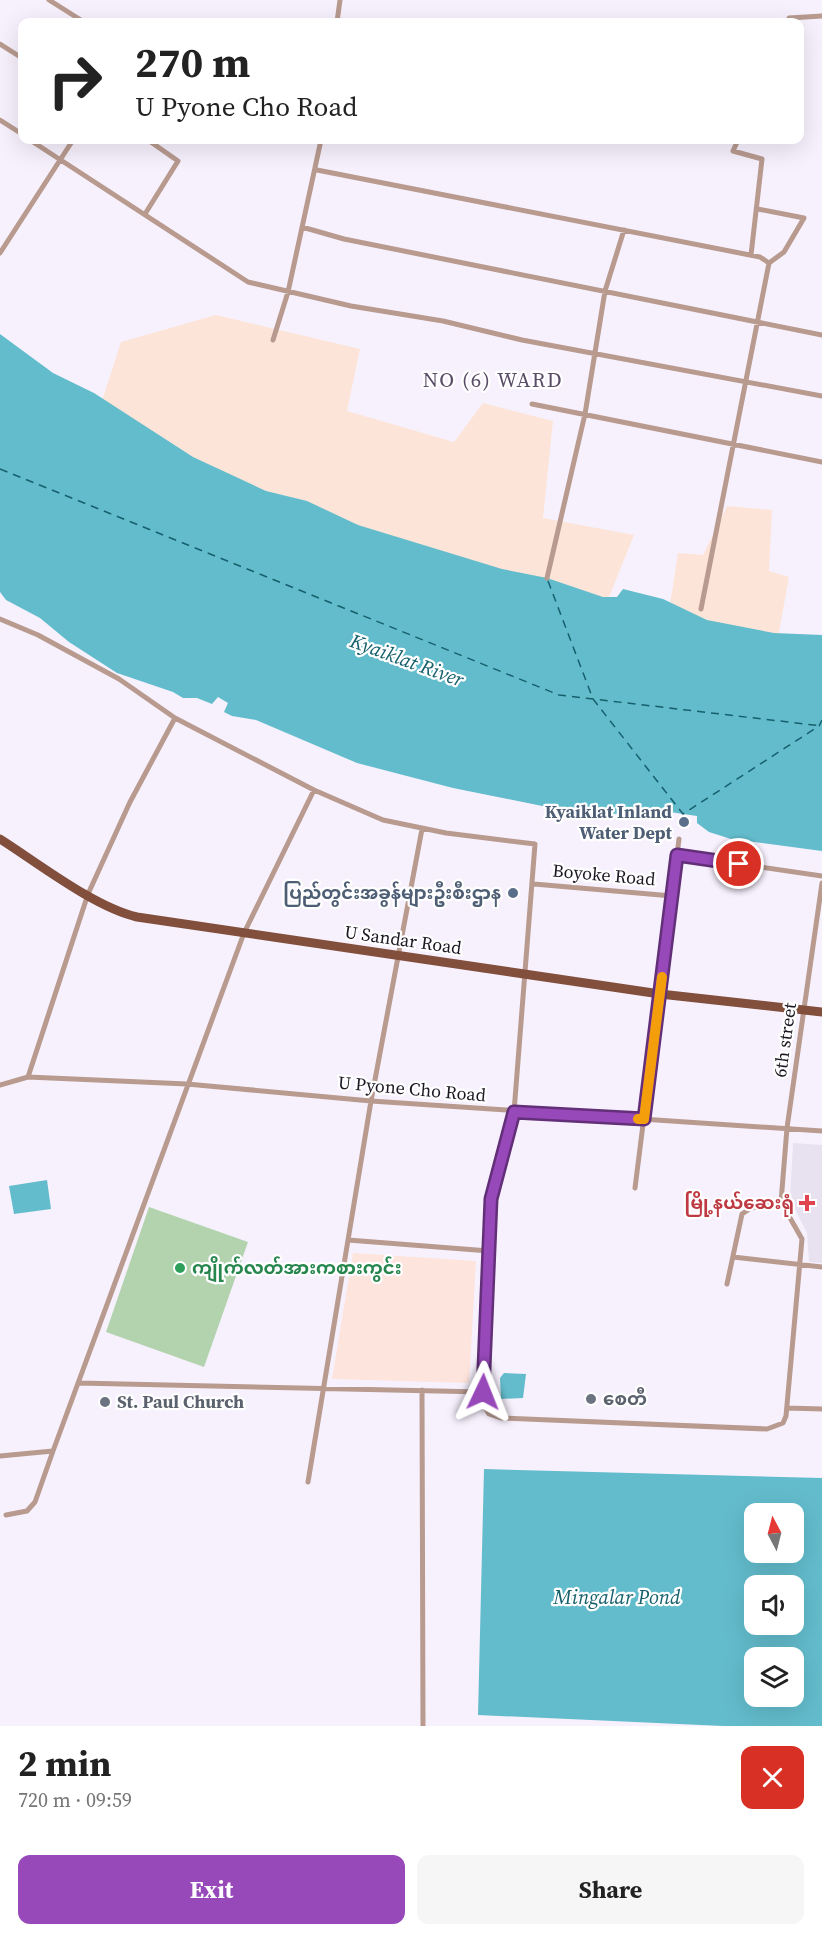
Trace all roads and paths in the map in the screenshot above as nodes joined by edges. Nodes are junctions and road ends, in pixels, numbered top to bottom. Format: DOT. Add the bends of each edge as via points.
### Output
graph roads {
  1 [pos="49,0"];
  2 [pos="340,0"];
  3 [pos="822,16"];
  4 [pos="78,18"];
  5 [pos="338,18"];
  6 [pos="789,18"];
  7 [pos="0,44"];
  8 [pos="18,55"];
  9 [pos="0,120"];
  10 [pos="18,131"];
  11 [pos="36,144"];
  12 [pos="70,144"];
  13 [pos="153,144"];
  14 [pos="320,144"];
  15 [pos="736,144"];
  16 [pos="60,159"];
  17 [pos="317,170"];
  18 [pos="758,209"];
  19 [pos="145,214"];
  20 [pos="302,227"];
  21 [pos="624,230"];
  22 [pos="0,253"];
  23 [pos="752,255"];
  24 [pos="769,263"];
  25 [pos="605,291"];
  26 [pos="288,292"];
  27 [pos="757,322"];
  28 [pos="822,335"];
  29 [pos="273,340"];
  30 [pos="594,354"];
  31 [pos="746,382"];
  32 [pos="822,396"];
  33 [pos="532,404"];
  34 [pos="585,414"];
  35 [pos="734,443"];
  36 [pos="822,462"];
  37 [pos="547,578"];
  38 [pos="701,609"];
  39 [pos="0,619"];
  40 [pos="175,718"];
  41 [pos="314,790"];
  42 [pos="422,829"];
  43 [pos="0,838"];
  44 [pos="679,839"];
  45 [pos="677,855"];
  46 [pos="822,876"];
  47 [pos="822,883"];
  48 [pos="534,884"];
  49 [pos="88,894"];
  50 [pos="672,896"];
  51 [pos="244,933"];
  52 [pos="399,956"];
  53 [pos="526,974"];
  54 [pos="660,994"];
  55 [pos="804,1011"];
  56 [pos="822,1012"];
  57 [pos="28,1077"];
  58 [pos="0,1084"];
  59 [pos="187,1084"];
  60 [pos="371,1101"];
  61 [pos="514,1112"];
  62 [pos="644,1119"];
  63 [pos="787,1128"];
  64 [pos="822,1131"];
  65 [pos="635,1188"];
  66 [pos="781,1202"];
  67 [pos="348,1240"];
  68 [pos="489,1251"];
  69 [pos="733,1257"];
  70 [pos="801,1265"];
  71 [pos="822,1267"];
  72 [pos="727,1284"];
  73 [pos="78,1383"];
  74 [pos="322,1387"];
  75 [pos="422,1390"];
  76 [pos="483,1392"];
  77 [pos="787,1408"];
  78 [pos="822,1409"];
  79 [pos="53,1451"];
  80 [pos="0,1456"];
  81 [pos="308,1482"];
  82 [pos="6,1515"];
  83 [pos="423,1726"];
  1 -- 4 [label="street"];
  2 -- 5 [label="street"];
  3 -- 6 [label="street"];
  7 -- 8 [label="street"];
  9 -- 10 [label="street"];
  11 -- 16 [label="street"];
  12 -- 16 [label="street"];
  13 -- 19 [label="street" via="178,162"];
  14 -- 17 [label="street"];
  15 -- 18 [label="street" via="733,151 762,159"];
  16 -- 19 [label="street"];
  16 -- 22 [label="street"];
  17 -- 20 [label="street"];
  17 -- 21 [label="street"];
  18 -- 23 [label="street"];
  18 -- 24 [label="street" via="804,218 784,252"];
  19 -- 26 [label="street" via="248,282"];
  20 -- 25 [label="street" via="344,239"];
  20 -- 26 [label="street"];
  21 -- 23 [label="street"];
  21 -- 25 [label="street"];
  23 -- 24 [label="street"];
  24 -- 27 [label="street"];
  25 -- 27 [label="street"];
  25 -- 30 [label="street"];
  26 -- 29 [label="street"];
  26 -- 30 [label="street"];
  27 -- 28 [label="street"];
  27 -- 31 [label="street"];
  30 -- 31 [label="street"];
  30 -- 34 [label="street"];
  31 -- 32 [label="street"];
  31 -- 35 [label="street"];
  33 -- 34 [label="street"];
  34 -- 35 [label="street"];
  34 -- 37 [label="street"];
  35 -- 36 [label="street"];
  35 -- 38 [label="street"];
  39 -- 40 [label="street" via="119,679"];
  40 -- 41 [label="street"];
  40 -- 49 [label="street" via="130,802"];
  41 -- 42 [label="street" via="383,820"];
  41 -- 51 [label="street"];
  42 -- 48 [label="street" via="534,843"];
  42 -- 52 [label="street"];
  43 -- 49 [label="main road, U Sandar Road"];
  44 -- 45 [label="street"];
  45 -- 46 [label="street, Boyoke Road"];
  45 -- 50 [label="street"];
  47 -- 55 [label="street, 6th street"];
  48 -- 50 [label="street, Boyoke Road"];
  48 -- 53 [label="street"];
  49 -- 51 [label="main road, U Sandar Road" via="125,914"];
  49 -- 57 [label="street"];
  50 -- 54 [label="street"];
  51 -- 52 [label="main road, U Sandar Road"];
  51 -- 59 [label="street"];
  52 -- 53 [label="main road, U Sandar Road"];
  52 -- 60 [label="street"];
  53 -- 54 [label="main road, U Sandar Road"];
  53 -- 61 [label="street"];
  54 -- 55 [label="main road, U Sandar Road"];
  54 -- 62 [label="street"];
  55 -- 56 [label="main road, U Sandar Road"];
  55 -- 63 [label="street, 6th street"];
  57 -- 58 [label="street, U Pyone Cho Road"];
  57 -- 59 [label="street, U Pyone Cho Road"];
  59 -- 60 [label="street, U Pyone Cho Road"];
  59 -- 73 [label="street"];
  60 -- 61 [label="street, U Pyone Cho Road"];
  60 -- 67 [label="street"];
  61 -- 62 [label="street, U Pyone Cho Road"];
  61 -- 68 [label="street" via="491,1199"];
  62 -- 63 [label="street, U Pyone Cho Road"];
  62 -- 65 [label="street"];
  63 -- 64 [label="street, U Pyone Cho Road"];
  63 -- 66 [label="street, 6th street"];
  66 -- 69 [label="street" via="751,1208 742,1214"];
  66 -- 70 [label="street" via="801,1235"];
  67 -- 68 [label="street"];
  67 -- 74 [label="street"];
  68 -- 76 [label="street"];
  69 -- 70 [label="street"];
  69 -- 72 [label="street"];
  70 -- 71 [label="street"];
  70 -- 77 [label="street"];
  73 -- 74 [label="street"];
  73 -- 79 [label="street"];
  74 -- 75 [label="street"];
  74 -- 81 [label="street"];
  75 -- 76 [label="street"];
  75 -- 83 [label="street"];
  76 -- 77 [label="street" via="486,1411 501,1418 767,1429 783,1423"];
  77 -- 78 [label="street"];
  79 -- 80 [label="street"];
  79 -- 82 [label="street" via="35,1502 27,1511"];
}
